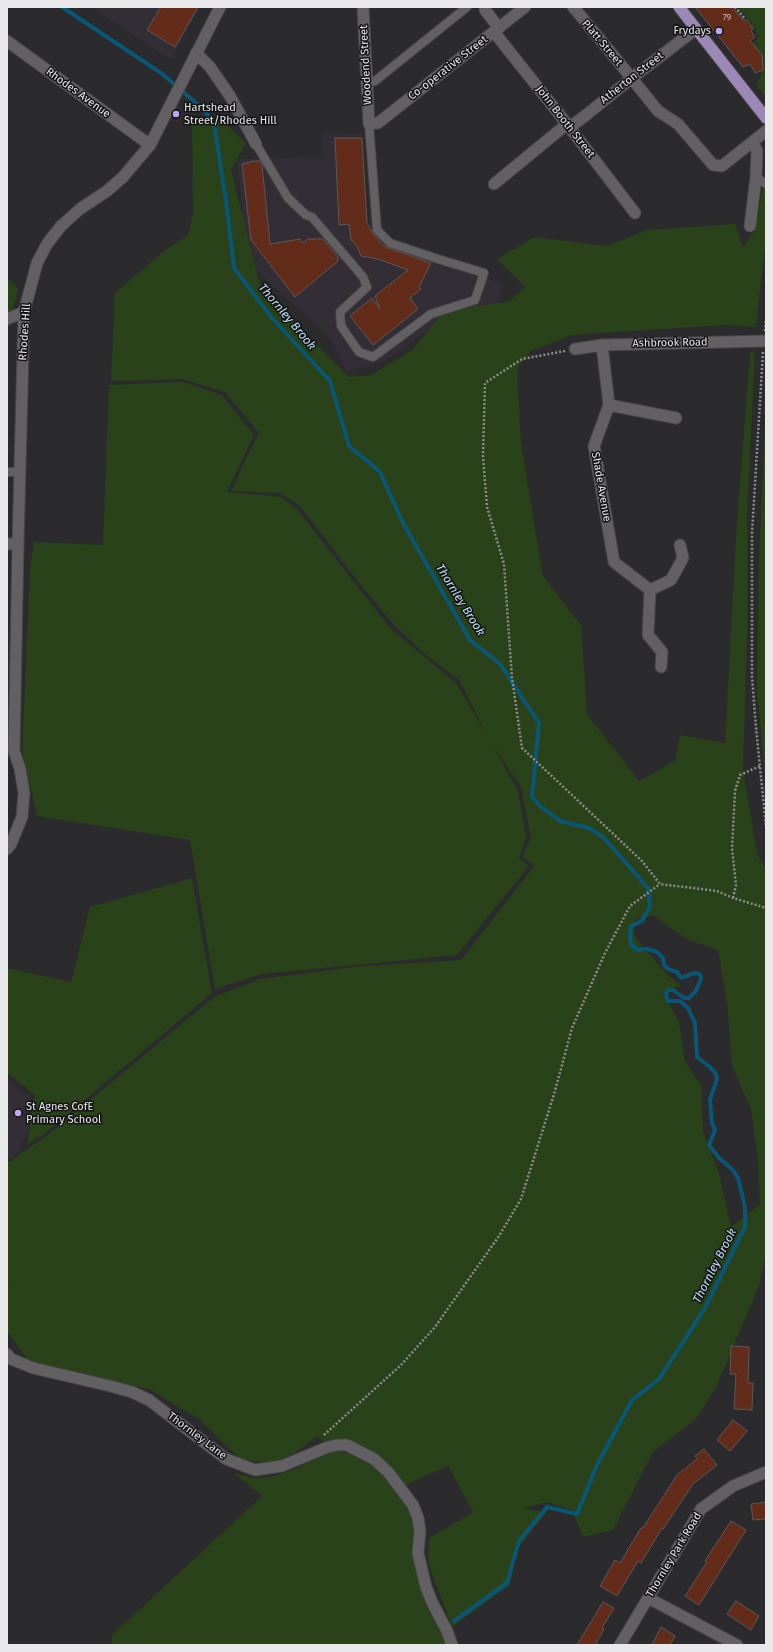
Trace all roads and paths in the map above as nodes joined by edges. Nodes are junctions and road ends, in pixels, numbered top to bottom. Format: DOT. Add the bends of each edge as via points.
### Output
graph roads {
  1 [pos="220,7"];
  2 [pos="363,7"];
  3 [pos="466,7"];
  4 [pos="525,7"];
  5 [pos="679,7"];
  6 [pos="735,7"];
  7 [pos="484,8"];
  8 [pos="574,8"];
  9 [pos="745,19"];
  10 [pos="696,29"];
  11 [pos="497,30"];
  12 [pos="7,41"];
  13 [pos="196,53"];
  14 [pos="632,78"];
  15 [pos="366,83"];
  16 [pos="766,118"];
  17 [pos="369,124"];
  18 [pos="568,126"];
  19 [pos="766,131"];
  20 [pos="753,143"];
  21 [pos="256,144"];
  22 [pos="150,145"];
  23 [pos="756,177"];
  24 [pos="494,184"];
  25 [pos="766,184"];
  26 [pos="635,213"];
  27 [pos="750,226"];
  28 [pos="24,312"];
  29 [pos="7,319"];
  30 [pos="766,319"];
  31 [pos="765,340"];
  32 [pos="602,345"];
  33 [pos="575,349"];
  34 [pos="609,405"];
  35 [pos="676,418"];
  36 [pos="7,472"];
  37 [pos="20,472"];
  38 [pos="7,544"];
  39 [pos="18,544"];
  40 [pos="680,545"];
  41 [pos="650,590"];
  42 [pos="11,653"];
  43 [pos="661,668"];
  44 [pos="10,751"];
  45 [pos="760,766"];
  46 [pos="766,826"];
  47 [pos="7,849"];
  48 [pos="660,884"];
  49 [pos="733,898"];
  50 [pos="766,908"];
  51 [pos="8,1358"];
  52 [pos="320,1439"];
  53 [pos="766,1472"];
  54 [pos="648,1598"];
  55 [pos="452,1645"];
  56 [pos="620,1645"];
  57 [pos="737,1645"];
  1 -- 13 [label="street, Rhodes Hill"];
  2 -- 15 [label="street, Woodend Street"];
  3 -- 15 [label="lane" via="375,81"];
  4 -- 11 [label="street, Co-operative Street"];
  5 -- 10 [label="main road"];
  6 -- 9 [label="path"];
  7 -- 11 [label="street, John Booth Street"];
  8 -- 14 [label="street, Platt Street"];
  10 -- 14 [label="street, Atherton Street"];
  10 -- 16 [label="main road"];
  11 -- 17 [label="street, Co-operative Street" via="378,123"];
  11 -- 18 [label="street, John Booth Street"];
  12 -- 22 [label="street, Rhodes Avenue"];
  13 -- 21 [label="street" via="210,67 230,96"];
  13 -- 22 [label="street, Rhodes Hill"];
  14 -- 18 [label="street, Atherton Street"];
  14 -- 20 [label="street, Platt Street" via="658,111 678,124 713,166 722,166"];
  15 -- 17 [label="street, Woodend Street"];
  17 -- 21 [label="lane" via="377,230 390,243 484,273 475,300 431,314 373,357 358,352 341,326 340,312 367,287 363,277 312,217 306,215 288,198"];
  18 -- 24 [label="street, Atherton Street"];
  18 -- 26 [label="street, John Booth Street"];
  19 -- 20 [label="street"];
  20 -- 23 [label="street" via="757,151"];
  22 -- 28 [label="street, Rhodes Hill" via="123,177 80,209 61,226 47,244 37,263"];
  23 -- 25 [label="lane"];
  23 -- 27 [label="street"];
  28 -- 29 [label="street"];
  28 -- 37 [label="street, Rhodes Hill"];
  30 -- 31 [label="path"];
  31 -- 32 [label="street, Ashbrook Road"];
  31 -- 45 [label="path" via="752,533 752,676"];
  32 -- 33 [label="street, Ashbrook Road"];
  32 -- 34 [label="street, Shade Avenue"];
  33 -- 48 [label="path" via="522,359 485,384 483,456 487,507 504,564 512,678 522,748 642,861"];
  34 -- 35 [label="street"];
  34 -- 41 [label="street, Shade Avenue" via="594,446 614,562"];
  36 -- 37 [label="lane"];
  37 -- 39 [label="street, Rhodes Hill"];
  38 -- 39 [label="street"];
  39 -- 42 [label="street, Rhodes Hill"];
  40 -- 41 [label="street" via="683,558 671,580"];
  41 -- 43 [label="street" via="648,636 662,652"];
  42 -- 44 [label="street, Rhodes Hill"];
  44 -- 47 [label="street, Rhodes Hill" via="20,769 24,792 22,817"];
  45 -- 46 [label="path"];
  45 -- 49 [label="path" via="740,776 735,791 732,848 736,885"];
  48 -- 49 [label="path" via="717,891"];
  48 -- 52 [label="path" via="630,906 605,953 572,1028 521,1199 499,1236 435,1327 401,1365"];
  49 -- 50 [label="path"];
  51 -- 55 [label="street, Thornley Lane" via="33,1368 132,1392 149,1400 226,1459 255,1470 282,1466 337,1445 346,1446 374,1459 388,1472 413,1505 418,1518 418,1553 426,1588"];
  53 -- 54 [label="street, Thornley Park Road" via="734,1486 701,1509"];
  54 -- 56 [label="street, Thornley Park Road"];
  54 -- 57 [label="street"];
}
